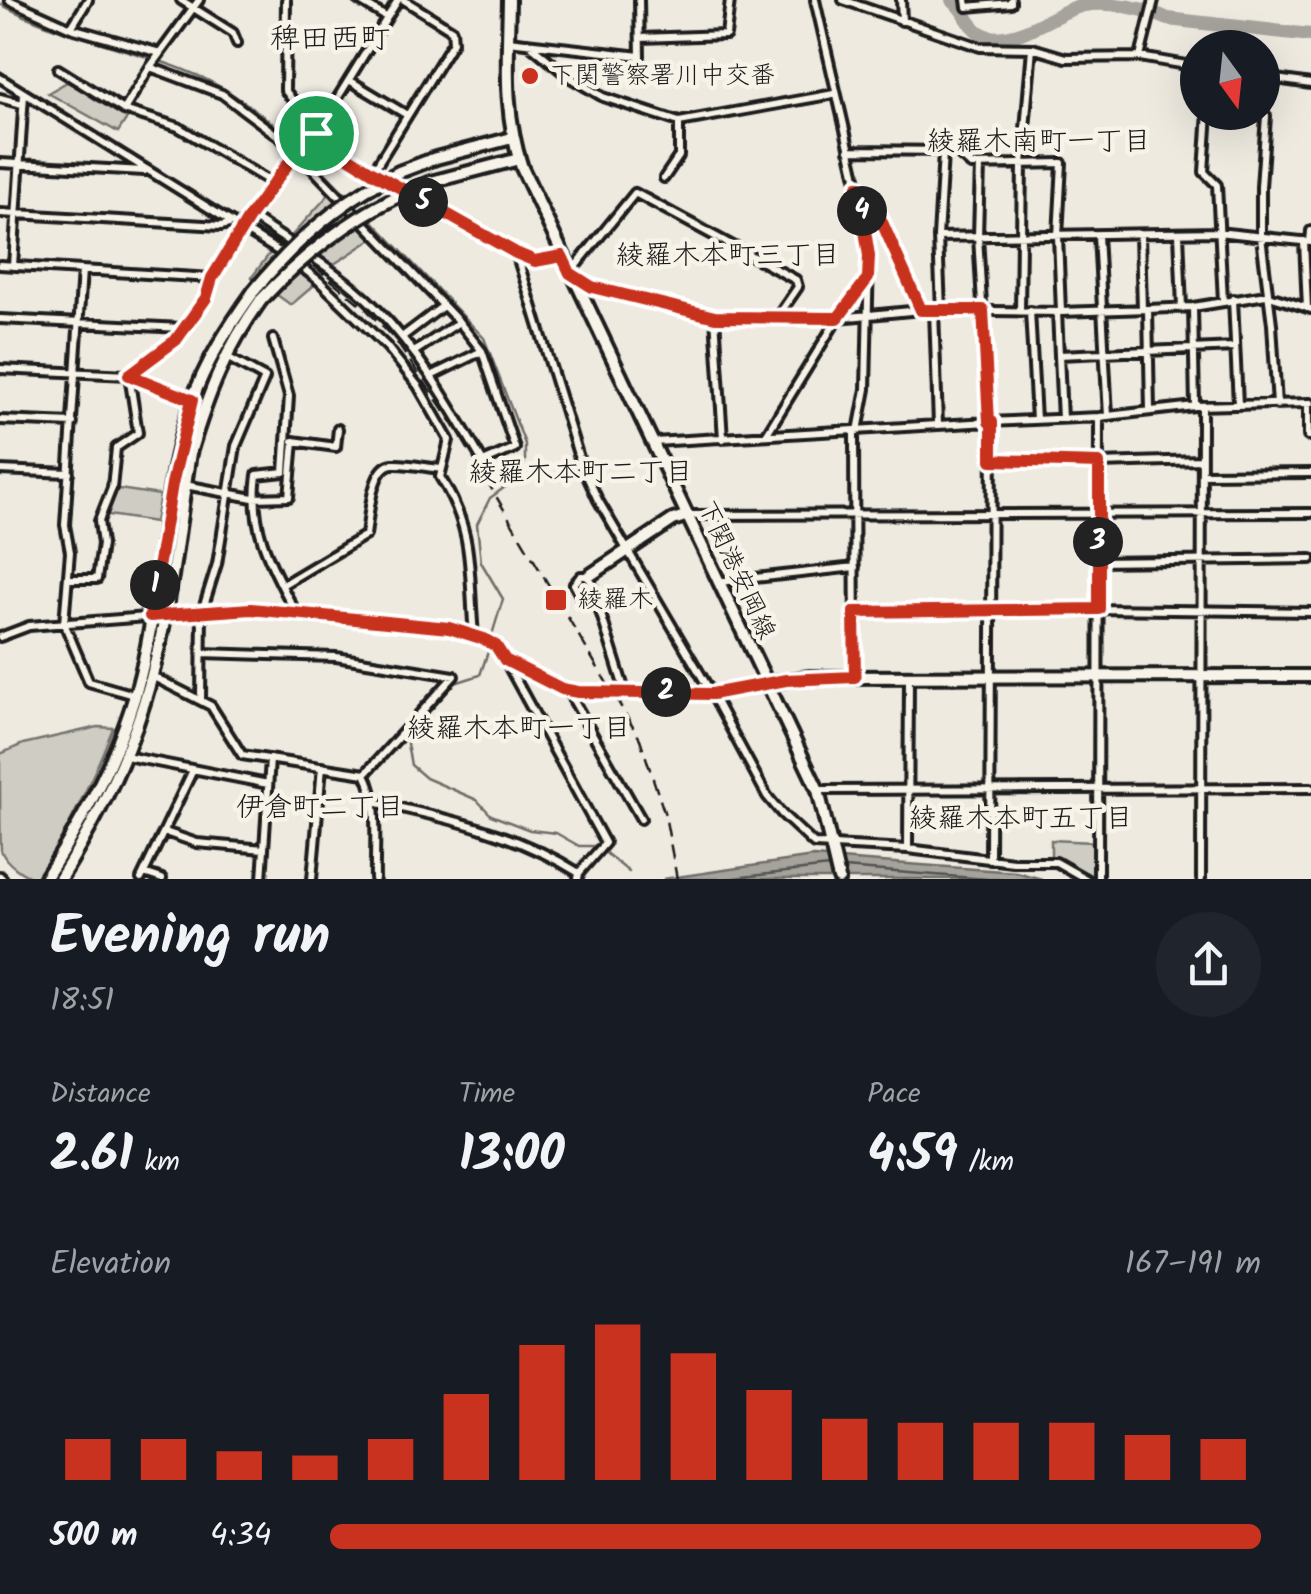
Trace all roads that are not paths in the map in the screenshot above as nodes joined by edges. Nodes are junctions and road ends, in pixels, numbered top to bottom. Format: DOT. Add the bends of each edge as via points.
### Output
graph roads {
  1 [pos="9,0"];
  2 [pos="88,0"];
  3 [pos="181,0"];
  4 [pos="286,0"];
  5 [pos="358,0"];
  6 [pos="401,0"];
  7 [pos="509,0"];
  8 [pos="640,0"];
  9 [pos="730,0"];
  10 [pos="815,0"];
  11 [pos="843,0"];
  12 [pos="901,0"];
  13 [pos="966,0"];
  14 [pos="1011,0"];
  15 [pos="1154,0"];
  16 [pos="197,4"];
  17 [pos="386,17"];
  18 [pos="902,21"];
  19 [pos="71,28"];
  20 [pos="640,38"];
  21 [pos="508,41"];
  22 [pos="237,43"];
  23 [pos="528,43"];
  24 [pos="1032,48"];
  25 [pos="159,54"];
  26 [pos="1140,56"];
  27 [pos="1180,64"];
  28 [pos="151,66"];
  29 [pos="58,69"];
  30 [pos="0,78"];
  31 [pos="349,80"];
  32 [pos="1280,80"];
  33 [pos="1311,84"];
  34 [pos="24,94"];
  35 [pos="834,94"];
  36 [pos="0,98"];
  37 [pos="22,104"];
  38 [pos="124,110"];
  39 [pos="408,115"];
  40 [pos="679,122"];
  41 [pos="1207,130"];
  42 [pos="1265,130"];
  43 [pos="316,133"];
  44 [pos="512,138"];
  45 [pos="300,150"];
  46 [pos="849,150"];
  47 [pos="943,153"];
  48 [pos="519,159"];
  49 [pos="19,163"];
  50 [pos="0,164"];
  51 [pos="1022,164"];
  52 [pos="980,165"];
  53 [pos="145,171"];
  54 [pos="372,172"];
  55 [pos="664,178"];
  56 [pos="274,184"];
  57 [pos="858,186"];
  58 [pos="0,213"];
  59 [pos="16,214"];
  60 [pos="250,216"];
  61 [pos="230,223"];
  62 [pos="242,230"];
  63 [pos="1217,232"];
  64 [pos="1311,232"];
  65 [pos="1179,233"];
  66 [pos="1140,234"];
  67 [pos="1098,235"];
  68 [pos="938,236"];
  69 [pos="978,236"];
  70 [pos="1019,236"];
  71 [pos="1058,236"];
  72 [pos="1261,237"];
  73 [pos="1308,242"];
  74 [pos="516,253"];
  75 [pos="562,256"];
  76 [pos="0,265"];
  77 [pos="14,266"];
  78 [pos="82,270"];
  79 [pos="570,273"];
  80 [pos="212,278"];
  81 [pos="868,278"];
  82 [pos="257,295"];
  83 [pos="1266,295"];
  84 [pos="1233,300"];
  85 [pos="1223,301"];
  86 [pos="443,306"];
  87 [pos="1182,308"];
  88 [pos="1192,308"];
  89 [pos="1309,308"];
  90 [pos="1145,309"];
  91 [pos="921,310"];
  92 [pos="938,310"];
  93 [pos="983,310"];
  94 [pos="1020,311"];
  95 [pos="1030,311"];
  96 [pos="1102,311"];
  97 [pos="1059,312"];
  98 [pos="778,316"];
  99 [pos="715,317"];
  100 [pos="0,318"];
  101 [pos="838,318"];
  102 [pos="868,318"];
  103 [pos="460,322"];
  104 [pos="79,323"];
  105 [pos="184,328"];
  106 [pos="402,338"];
  107 [pos="272,339"];
  108 [pos="1192,347"];
  109 [pos="1236,347"];
  110 [pos="1149,350"];
  111 [pos="482,351"];
  112 [pos="414,352"];
  113 [pos="1104,352"];
  114 [pos="219,353"];
  115 [pos="1059,355"];
  116 [pos="0,369"];
  117 [pos="77,373"];
  118 [pos="129,375"];
  119 [pos="433,375"];
  120 [pos="192,400"];
  121 [pos="1309,403"];
  122 [pos="1277,404"];
  123 [pos="1238,405"];
  124 [pos="1198,406"];
  125 [pos="1150,411"];
  126 [pos="1104,417"];
  127 [pos="1062,418"];
  128 [pos="0,420"];
  129 [pos="1036,420"];
  130 [pos="991,422"];
  131 [pos="73,423"];
  132 [pos="938,425"];
  133 [pos="338,429"];
  134 [pos="856,432"];
  135 [pos="765,436"];
  136 [pos="1311,436"];
  137 [pos="723,438"];
  138 [pos="290,440"];
  139 [pos="652,442"];
  140 [pos="992,460"];
  141 [pos="1202,460"];
  142 [pos="1099,463"];
  143 [pos="0,470"];
  144 [pos="442,470"];
  145 [pos="69,473"];
  146 [pos="1311,473"];
  147 [pos="1202,474"];
  148 [pos="185,485"];
  149 [pos="227,494"];
  150 [pos="254,498"];
  151 [pos="990,512"];
  152 [pos="854,513"];
  153 [pos="1311,513"];
  154 [pos="688,514"];
  155 [pos="1098,514"];
  156 [pos="1203,514"];
  157 [pos="628,550"];
  158 [pos="1311,560"];
  159 [pos="1202,561"];
  160 [pos="1098,562"];
  161 [pos="855,567"];
  162 [pos="589,576"];
  163 [pos="68,579"];
  164 [pos="720,582"];
  165 [pos="282,584"];
  166 [pos="595,596"];
  167 [pos="1099,609"];
  168 [pos="990,610"];
  169 [pos="1203,611"];
  170 [pos="202,612"];
  171 [pos="296,612"];
  172 [pos="854,612"];
  173 [pos="1311,612"];
  174 [pos="150,616"];
  175 [pos="164,616"];
  176 [pos="64,623"];
  177 [pos="474,635"];
  178 [pos="0,637"];
  179 [pos="202,653"];
  180 [pos="505,660"];
  181 [pos="152,676"];
  182 [pos="992,676"];
  183 [pos="1099,676"];
  184 [pos="1202,676"];
  185 [pos="1311,676"];
  186 [pos="855,677"];
  187 [pos="909,677"];
  188 [pos="767,683"];
  189 [pos="568,691"];
  190 [pos="625,691"];
  191 [pos="134,694"];
  192 [pos="712,694"];
  193 [pos="200,700"];
  194 [pos="126,756"];
  195 [pos="270,759"];
  196 [pos="322,767"];
  197 [pos="193,770"];
  198 [pos="364,774"];
  199 [pos="268,784"];
  200 [pos="1202,787"];
  201 [pos="908,788"];
  202 [pos="992,788"];
  203 [pos="1099,788"];
  204 [pos="1311,788"];
  205 [pos="818,790"];
  206 [pos="372,802"];
  207 [pos="641,818"];
  208 [pos="165,832"];
  209 [pos="833,847"];
  210 [pos="264,849"];
  211 [pos="908,849"];
  212 [pos="990,860"];
  213 [pos="143,876"];
  214 [pos="579,876"];
  215 [pos="46,879"];
  216 [pos="60,879"];
  217 [pos="162,879"];
  218 [pos="262,879"];
  219 [pos="312,879"];
  220 [pos="375,879"];
  221 [pos="840,879"];
  222 [pos="1086,879"];
  223 [pos="1098,879"];
  224 [pos="1202,879"];
  1 -- 19 [label="street"];
  2 -- 19 [label="street"];
  3 -- 16 [label="street"];
  4 -- 43 [label="street" via="285,90"];
  5 -- 17 [label="street"];
  6 -- 17 [label="street"];
  6 -- 39 [label="street" via="452,30 453,42"];
  7 -- 21 [label="main road, 下関港安岡線"];
  8 -- 20 [label="street"];
  9 -- 20 [label="street" via="726,35"];
  10 -- 35 [label="street"];
  11 -- 18 [label="street"];
  12 -- 18 [label="street"];
  13 -- 14 [label="street" via="967,7"];
  15 -- 26 [label="street"];
  16 -- 22 [label="street" via="234,33"];
  16 -- 25 [label="street"];
  17 -- 31 [label="street"];
  18 -- 24 [label="street" via="980,47"];
  19 -- 25 [label="street"];
  20 -- 23 [label="street" via="640,56"];
  21 -- 23 [label="street"];
  21 -- 44 [label="main road, 下関港安岡線"];
  23 -- 40 [label="street" via="603,97"];
  24 -- 26 [label="street" via="1066,58"];
  24 -- 51 [label="street"];
  25 -- 28 [label="street"];
  26 -- 27 [label="street"];
  28 -- 38 [label="street"];
  28 -- 45 [label="street" via="222,94"];
  29 -- 38 [label="street"];
  30 -- 34 [label="street"];
  31 -- 39 [label="street"];
  31 -- 43 [label="street"];
  32 -- 33 [label="street"];
  34 -- 37 [label="street"];
  34 -- 53 [label="street"];
  35 -- 40 [label="street"];
  35 -- 46 [label="street"];
  36 -- 37 [label="street"];
  37 -- 49 [label="street"];
  38 -- 56 [label="street" via="178,126"];
  39 -- 54 [label="street"];
  40 -- 55 [label="street" via="679,156"];
  41 -- 63 [label="street" via="1204,172 1217,185"];
  42 -- 72 [label="street"];
  43 -- 45 [label="street"];
  43 -- 54 [label="street"];
  44 -- 48 [label="main road, 下関港安岡線"];
  44 -- 82 [label="main road, bridge" via="399,172 347,202 304,236"];
  45 -- 56 [label="street"];
  45 -- 86 [label="street"];
  46 -- 47 [label="street"];
  46 -- 57 [label="street"];
  47 -- 52 [label="street" via="955,151"];
  47 -- 68 [label="street"];
  48 -- 75 [label="main road, 下関港安岡線"];
  48 -- 82 [label="main road, bridge" via="430,182 384,202"];
  49 -- 50 [label="street"];
  49 -- 53 [label="street"];
  49 -- 59 [label="street"];
  51 -- 52 [label="street"];
  51 -- 70 [label="street"];
  51 -- 71 [label="street" via="1062,163"];
  52 -- 69 [label="street"];
  53 -- 61 [label="street"];
  54 -- 74 [label="street"];
  56 -- 60 [label="street"];
  57 -- 81 [label="street"];
  57 -- 91 [label="street" via="873,202"];
  58 -- 59 [label="street"];
  59 -- 61 [label="street"];
  59 -- 77 [label="street"];
  60 -- 62 [label="street"];
  60 -- 106 [label="street" via="344,281"];
  61 -- 62 [label="street"];
  62 -- 80 [label="street"];
  62 -- 144 [label="street" via="294,261 387,346 449,440"];
  63 -- 65 [label="street"];
  63 -- 72 [label="street"];
  63 -- 85 [label="street"];
  64 -- 73 [label="street"];
  65 -- 66 [label="street"];
  65 -- 87 [label="street"];
  66 -- 67 [label="street"];
  66 -- 90 [label="street"];
  67 -- 71 [label="street"];
  67 -- 96 [label="street"];
  68 -- 69 [label="street"];
  68 -- 92 [label="street"];
  69 -- 70 [label="street"];
  69 -- 93 [label="street"];
  70 -- 71 [label="street"];
  70 -- 94 [label="street"];
  71 -- 97 [label="street"];
  72 -- 73 [label="street"];
  72 -- 83 [label="street"];
  73 -- 89 [label="street"];
  74 -- 75 [label="street" via="535,261"];
  74 -- 157 [label="street" via="580,461"];
  75 -- 79 [label="main road, 下関港安岡線"];
  76 -- 77 [label="street"];
  77 -- 78 [label="street"];
  78 -- 80 [label="street"];
  78 -- 104 [label="street"];
  79 -- 98 [label="street" via="635,193 796,280 798,288"];
  79 -- 99 [label="street" via="592,287"];
  79 -- 139 [label="main road, 下関港安岡線"];
  80 -- 105 [label="street"];
  81 -- 101 [label="street"];
  81 -- 102 [label="street"];
  82 -- 114 [label="main road"];
  83 -- 84 [label="street"];
  83 -- 89 [label="street"];
  83 -- 122 [label="street"];
  84 -- 85 [label="street"];
  84 -- 109 [label="street"];
  85 -- 88 [label="street"];
  86 -- 103 [label="street"];
  86 -- 106 [label="street"];
  87 -- 88 [label="street"];
  87 -- 90 [label="street"];
  88 -- 108 [label="street"];
  90 -- 96 [label="street"];
  90 -- 110 [label="street"];
  91 -- 92 [label="street"];
  91 -- 102 [label="street"];
  92 -- 93 [label="street"];
  92 -- 132 [label="street"];
  93 -- 94 [label="street"];
  93 -- 130 [label="street"];
  94 -- 95 [label="street"];
  95 -- 97 [label="street"];
  95 -- 129 [label="street"];
  96 -- 97 [label="street"];
  96 -- 113 [label="street"];
  97 -- 115 [label="street"];
  98 -- 99 [label="street"];
  98 -- 101 [label="street"];
  99 -- 137 [label="street"];
  100 -- 104 [label="street"];
  101 -- 102 [label="street"];
  101 -- 135 [label="street"];
  102 -- 134 [label="street" via="866,389"];
  103 -- 111 [label="street"];
  103 -- 112 [label="street"];
  104 -- 105 [label="street"];
  104 -- 117 [label="street"];
  105 -- 118 [label="street"];
  106 -- 112 [label="street"];
  107 -- 138 [label="street" via="289,396"];
  108 -- 109 [label="street"];
  108 -- 110 [label="street"];
  108 -- 124 [label="street"];
  109 -- 123 [label="street"];
  110 -- 113 [label="street"];
  110 -- 125 [label="street"];
  111 -- 119 [label="street"];
  111 -- 119 [label="street" via="516,448 484,462"];
  112 -- 119 [label="street"];
  113 -- 115 [label="street"];
  113 -- 126 [label="street"];
  114 -- 120 [label="main road"];
  114 -- 148 [label="main road"];
  114 -- 149 [label="street" via="265,378 236,446"];
  115 -- 127 [label="street"];
  116 -- 117 [label="street"];
  117 -- 118 [label="street"];
  117 -- 131 [label="street"];
  118 -- 120 [label="street"];
  118 -- 163 [label="street" via="138,434 116,448 112,488 99,520 98,579"];
  120 -- 174 [label="main road"];
  121 -- 122 [label="street"];
  121 -- 136 [label="street"];
  122 -- 123 [label="street"];
  123 -- 124 [label="street"];
  124 -- 125 [label="street"];
  124 -- 141 [label="street"];
  125 -- 126 [label="street"];
  126 -- 127 [label="street"];
  126 -- 142 [label="street"];
  127 -- 129 [label="street"];
  128 -- 131 [label="street"];
  129 -- 130 [label="street"];
  130 -- 132 [label="street"];
  130 -- 140 [label="street"];
  131 -- 145 [label="street"];
  132 -- 134 [label="street"];
  133 -- 138 [label="street" via="336,447"];
  134 -- 135 [label="street"];
  134 -- 152 [label="street"];
  135 -- 137 [label="street"];
  137 -- 139 [label="street"];
  138 -- 150 [label="street" via="284,472 257,475"];
  138 -- 150 [label="street" via="289,498"];
  139 -- 154 [label="main road, 下関港安岡線"];
  140 -- 142 [label="street"];
  140 -- 151 [label="street"];
  141 -- 142 [label="street"];
  141 -- 147 [label="street"];
  142 -- 155 [label="street"];
  143 -- 145 [label="street"];
  144 -- 165 [label="street" via="382,468 366,535"];
  144 -- 177 [label="street" via="468,537"];
  145 -- 163 [label="street"];
  146 -- 147 [label="street"];
  147 -- 156 [label="street"];
  148 -- 149 [label="street"];
  148 -- 175 [label="main road"];
  149 -- 150 [label="street"];
  149 -- 170 [label="street"];
  150 -- 165 [label="street" via="259,537"];
  151 -- 152 [label="street"];
  151 -- 155 [label="street"];
  151 -- 168 [label="street"];
  152 -- 154 [label="street"];
  152 -- 161 [label="street"];
  153 -- 156 [label="street"];
  154 -- 157 [label="main road"];
  154 -- 164 [label="main road, 下関港安岡線"];
  155 -- 156 [label="street"];
  155 -- 160 [label="street"];
  156 -- 159 [label="street"];
  157 -- 162 [label="main road"];
  157 -- 192 [label="street"];
  158 -- 159 [label="street"];
  159 -- 160 [label="street"];
  159 -- 169 [label="street"];
  160 -- 167 [label="street"];
  161 -- 164 [label="street"];
  161 -- 172 [label="street"];
  162 -- 166 [label="street"];
  162 -- 166 [label="street" via="574,584 587,599"];
  163 -- 176 [label="street"];
  164 -- 188 [label="main road, 下関港安岡線"];
  165 -- 171 [label="street"];
  166 -- 190 [label="street"];
  167 -- 168 [label="street"];
  167 -- 169 [label="street"];
  167 -- 183 [label="street"];
  168 -- 172 [label="street"];
  168 -- 182 [label="street"];
  169 -- 173 [label="street"];
  169 -- 184 [label="street"];
  170 -- 171 [label="street"];
  170 -- 175 [label="street"];
  170 -- 179 [label="street"];
  171 -- 177 [label="street"];
  172 -- 186 [label="street"];
  174 -- 175 [label="street"];
  174 -- 176 [label="street"];
  174 -- 191 [label="main road"];
  175 -- 181 [label="main road"];
  176 -- 178 [label="street"];
  176 -- 191 [label="street" via="89,682"];
  177 -- 180 [label="street"];
  179 -- 193 [label="street"];
  179 -- 198 [label="street" via="336,657 454,676"];
  180 -- 189 [label="street"];
  180 -- 214 [label="street" via="605,846"];
  181 -- 193 [label="street"];
  181 -- 194 [label="main road"];
  182 -- 183 [label="main road"];
  182 -- 187 [label="main road"];
  182 -- 202 [label="street"];
  183 -- 184 [label="main road"];
  183 -- 203 [label="street"];
  184 -- 185 [label="main road"];
  184 -- 200 [label="street"];
  186 -- 187 [label="main road"];
  186 -- 188 [label="main road"];
  187 -- 201 [label="street"];
  188 -- 192 [label="street"];
  188 -- 205 [label="main road, 下関港安岡線"];
  189 -- 190 [label="street"];
  189 -- 207 [label="street"];
  190 -- 192 [label="street"];
  191 -- 215 [label="main road" via="104,774"];
  192 -- 209 [label="street" via="782,814 814,844"];
  193 -- 195 [label="street" via="212,706 242,755"];
  194 -- 197 [label="street"];
  194 -- 216 [label="main road"];
  195 -- 196 [label="street"];
  195 -- 199 [label="street"];
  196 -- 198 [label="street"];
  196 -- 219 [label="street"];
  197 -- 199 [label="street"];
  197 -- 208 [label="street"];
  198 -- 206 [label="street"];
  199 -- 210 [label="street"];
  200 -- 203 [label="street"];
  200 -- 204 [label="street"];
  200 -- 224 [label="street"];
  201 -- 202 [label="street"];
  201 -- 205 [label="street"];
  201 -- 211 [label="street"];
  202 -- 203 [label="street"];
  202 -- 212 [label="street"];
  203 -- 223 [label="street"];
  205 -- 209 [label="main road, 下関港安岡線"];
  206 -- 214 [label="street" via="496,833"];
  206 -- 220 [label="street"];
  208 -- 210 [label="street" via="197,843"];
  208 -- 213 [label="street"];
  209 -- 211 [label="street"];
  209 -- 221 [label="main road, 下関港安岡線"];
  210 -- 218 [label="street"];
  211 -- 212 [label="street"];
  212 -- 222 [label="street" via="1056,862"];
  213 -- 217 [label="street"];
}
